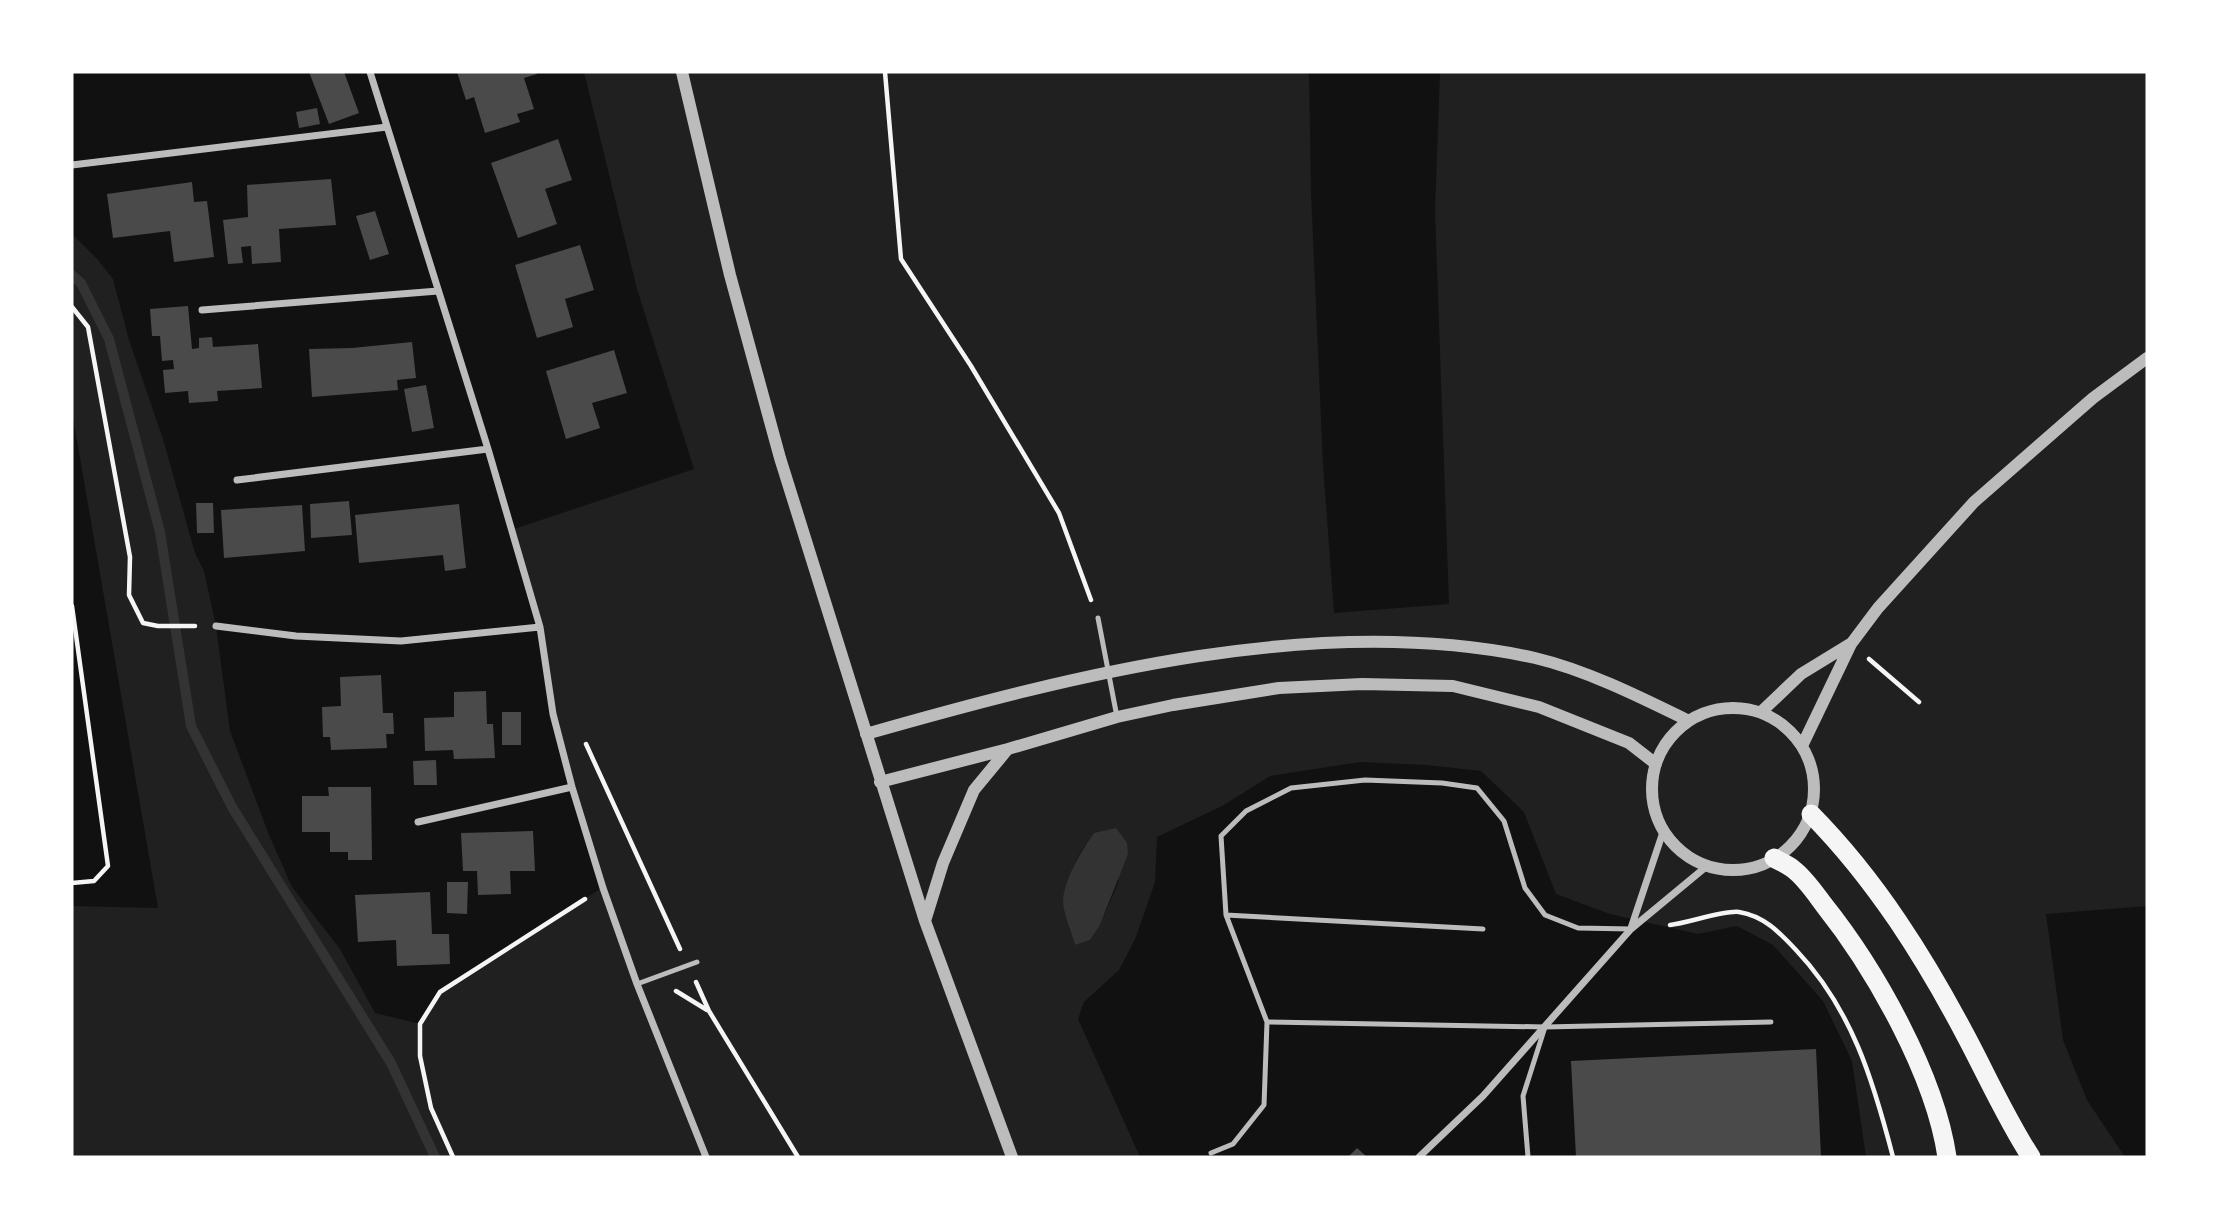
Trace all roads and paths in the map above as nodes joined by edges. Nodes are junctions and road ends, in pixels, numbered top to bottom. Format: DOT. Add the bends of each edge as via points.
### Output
graph roads {
  1 [pos="370,72"];
  2 [pos="682,72"];
  3 [pos="885,72"];
  4 [pos="387,127"];
  5 [pos="72,165"];
  6 [pos="438,291"];
  7 [pos="72,307"];
  8 [pos="202,310"];
  9 [pos="2147,358"];
  10 [pos="488,449"];
  11 [pos="237,481"];
  12 [pos="72,606"];
  13 [pos="1098,618"];
  14 [pos="216,626"];
  15 [pos="540,627"];
  16 [pos="1851,644"];
  17 [pos="1109,671"];
  18 [pos="1919,702"];
  19 [pos="1761,712"];
  20 [pos="1117,717"];
  21 [pos="1687,720"];
  22 [pos="866,734"];
  23 [pos="585,743"];
  24 [pos="1802,746"];
  25 [pos="1009,749"];
  26 [pos="1656,764"];
  27 [pos="880,782"];
  28 [pos="572,787"];
  29 [pos="1811,814"];
  30 [pos="418,822"];
  31 [pos="1663,832"];
  32 [pos="1774,858"];
  33 [pos="1707,866"];
  34 [pos="72,883"];
  35 [pos="603,888"];
  36 [pos="1226,915"];
  37 [pos="925,921"];
  38 [pos="1483,929"];
  39 [pos="1631,929"];
  40 [pos="697,962"];
  41 [pos="688,966"];
  42 [pos="637,984"];
  43 [pos="1267,1022"];
  44 [pos="1771,1022"];
  45 [pos="1545,1027"];
  46 [pos="1211,1153"];
  47 [pos="453,1157"];
  48 [pos="706,1157"];
  49 [pos="798,1157"];
  50 [pos="1012,1157"];
  51 [pos="1419,1157"];
  52 [pos="1528,1157"];
  53 [pos="1893,1157"];
  54 [pos="1947,1157"];
  55 [pos="2031,1157"];
  1 -- 4 [label="street"];
  2 -- 22 [label="street" via="780,458"];
  3 -- 13 [label="path" via="901,259 1059,513"];
  4 -- 5 [label="street"];
  4 -- 6 [label="street"];
  6 -- 8 [label="street"];
  6 -- 10 [label="street"];
  7 -- 14 [label="path" via="88,327 130,557 129,595 144,623"];
  9 -- 16 [label="street" via="2093,398 1974,502"];
  10 -- 11 [label="street"];
  10 -- 15 [label="street"];
  12 -- 34 [label="path" via="108,866 94,881"];
  13 -- 17 [label="lane"];
  14 -- 15 [label="street" via="296,636 401,641"];
  15 -- 28 [label="street" via="553,714"];
  16 -- 18 [label="path"];
  16 -- 19 [label="street" via="1801,674"];
  16 -- 24 [label="street"];
  17 -- 20 [label="lane"];
  17 -- 21 [label="street" via="1279,647 1449,643 1537,659 1620,687"];
  17 -- 22 [label="street"];
  19 -- 21 [label="street" via="1733,707"];
  19 -- 24 [label="street" via="1786,726"];
  20 -- 25 [label="street"];
  20 -- 26 [label="street" via="1279,688 1453,686 1539,707 1629,743"];
  21 -- 26 [label="street" via="1669,739"];
  22 -- 27 [label="street"];
  23 -- 41 [label="path"];
  24 -- 29 [label="street" via="1815,786"];
  25 -- 27 [label="street"];
  25 -- 37 [label="street" via="974,790"];
  26 -- 31 [label="street" via="1654,813"];
  27 -- 37 [label="street"];
  28 -- 30 [label="street"];
  28 -- 35 [label="street"];
  29 -- 32 [label="street" via="1798,839"];
  29 -- 55 [label="highway" via="1840,844 1899,922"];
  31 -- 33 [label="street" via="1681,851"];
  31 -- 39 [label="street"];
  32 -- 33 [label="street" via="1761,866 1734,870"];
  32 -- 54 [label="highway" via="1800,875 1851,939 1890,1006 1929,1093"];
  33 -- 39 [label="street"];
  35 -- 42 [label="street"];
  35 -- 47 [label="path" via="440,992 420,1024 420,1056 431,1108"];
  36 -- 38 [label="lane"];
  36 -- 39 [label="lane" via="1221,836 1245,811 1291,788 1365,780 1477,789 1504,821 1525,888 1545,915 1578,928"];
  36 -- 43 [label="lane"];
  37 -- 50 [label="street"];
  39 -- 45 [label="street"];
  39 -- 53 [label="path" via="1737,912 1771,924 1814,970 1849,1024 1875,1088"];
  40 -- 41 [label="lane"];
  41 -- 42 [label="lane"];
  41 -- 49 [label="path" via="709,1011"];
  42 -- 48 [label="street"];
  43 -- 45 [label="lane"];
  43 -- 46 [label="lane" via="1264,1105 1233,1143"];
  44 -- 45 [label="lane"];
  45 -- 51 [label="street" via="1483,1096"];
  45 -- 52 [label="lane" via="1523,1096"];
}
